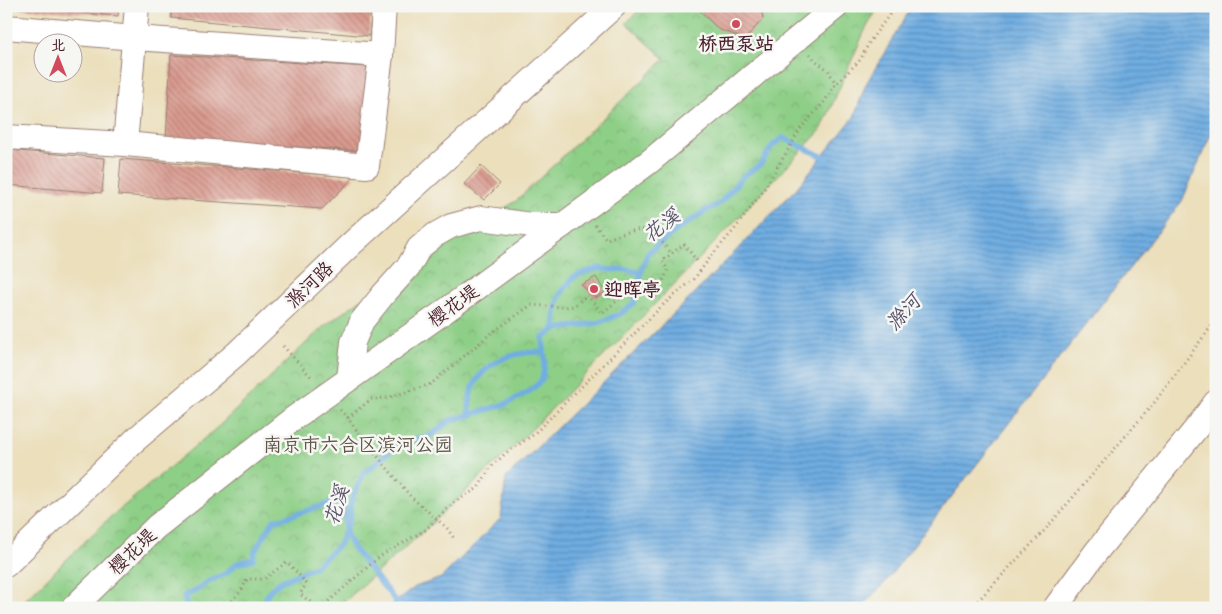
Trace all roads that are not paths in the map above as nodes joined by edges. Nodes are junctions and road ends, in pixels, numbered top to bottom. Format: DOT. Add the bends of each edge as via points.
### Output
graph roads {
  1 [pos="137,6"];
  2 [pos="384,6"];
  3 [pos="614,6"];
  4 [pos="837,6"];
  5 [pos="6,28"];
  6 [pos="135,38"];
  7 [pos="381,55"];
  8 [pos="6,137"];
  9 [pos="125,144"];
  10 [pos="563,225"];
  11 [pos="349,379"];
  12 [pos="1216,402"];
  13 [pos="1208,428"];
  14 [pos="6,565"];
  15 [pos="73,608"];
  16 [pos="1055,608"];
  1 -- 6 [label="street"];
  2 -- 7 [label="street"];
  3 -- 14 [label="street, 滁河路" via="349,246 236,354 135,440"];
  4 -- 10 [label="street, 樱花堤" via="649,162"];
  5 -- 6 [label="street"];
  6 -- 7 [label="street"];
  6 -- 9 [label="street"];
  7 -- 9 [label="street" via="367,166"];
  8 -- 9 [label="street"];
  10 -- 11 [label="street, 樱花堤"];
  10 -- 11 [label="street" via="531,225 481,218 451,226 435,236 420,248 409,266 362,321 353,342"];
  11 -- 15 [label="street, 樱花堤" via="294,418 156,527"];
  12 -- 13 [label="street"];
  13 -- 16 [label="street" via="1096,552"];
}
